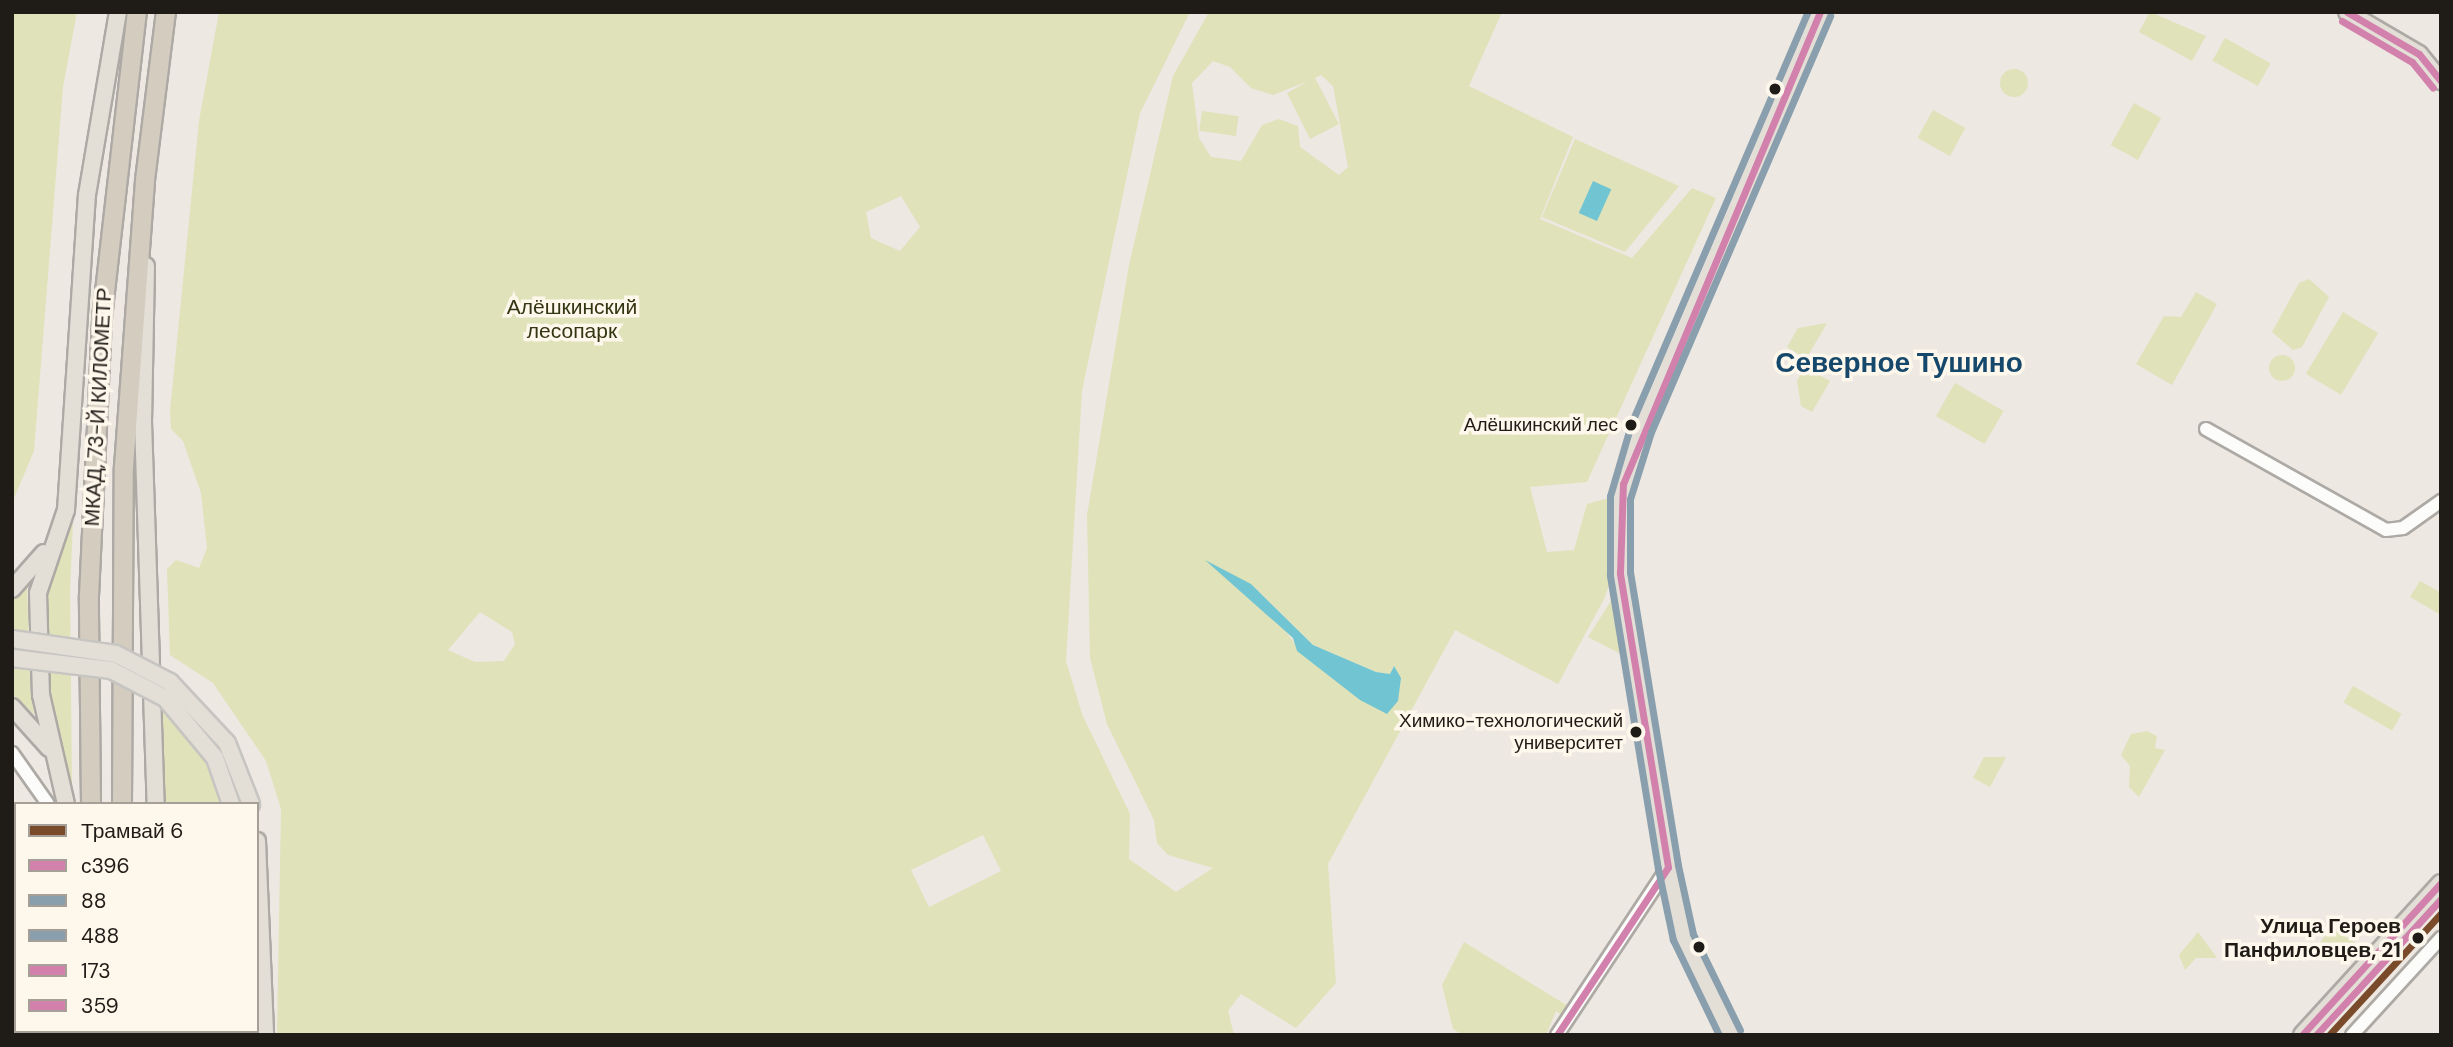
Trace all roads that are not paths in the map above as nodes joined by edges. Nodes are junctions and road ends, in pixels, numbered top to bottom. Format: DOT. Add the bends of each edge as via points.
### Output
graph roads {
  1 [pos="118,12"];
  2 [pos="137,12"];
  3 [pos="166,12"];
  4 [pos="1819,12"];
  5 [pos="2347,12"];
  6 [pos="2441,80"];
  7 [pos="145,180"];
  8 [pos="2206,429"];
  9 [pos="2441,501"];
  10 [pos="62,524"];
  11 [pos="12,589"];
  12 [pos="12,639"];
  13 [pos="12,658"];
  14 [pos="12,707"];
  15 [pos="12,753"];
  16 [pos="59,765"];
  17 [pos="47,802"];
  18 [pos="66,802"];
  19 [pos="91,802"];
  20 [pos="122,802"];
  21 [pos="156,802"];
  22 [pos="230,802"];
  23 [pos="250,802"];
  24 [pos="1668,867"];
  25 [pos="2441,883"];
  26 [pos="259,890"];
  27 [pos="2441,938"];
  28 [pos="265,1035"];
  29 [pos="1557,1035"];
  30 [pos="1731,1035"];
  31 [pos="2302,1035"];
  32 [pos="2352,1035"];
  1 -- 10 [label="main road" via="88,195"];
  2 -- 19 [label="highway, МКАД, 73-Й КИЛОМЕТР" via="102,318 89,596"];
  3 -- 7 [label="highway, МКАД, 73-Й КИЛОМЕТР"];
  4 -- 24 [label="main road" via="1641,428 1620,497 1620,573"];
  5 -- 6 [label="main road" via="2418,54"];
  7 -- 20 [label="highway, МКАД, 73-Й КИЛОМЕТР" via="124,467"];
  7 -- 21 [label="main road" via="143,422"];
  8 -- 9 [label="street" via="2386,530 2403,528"];
  10 -- 11 [label="main road"];
  10 -- 16 [label="main road" via="40,579 37,627 42,703"];
  12 -- 23 [label="main road, bridge" via="116,654 170,682 227,743"];
  13 -- 22 [label="main road, bridge" via="111,670 165,698 215,758"];
  14 -- 16 [label="main road"];
  15 -- 17 [label="street"];
  16 -- 18 [label="main road"];
  24 -- 29 [label="street"];
  24 -- 30 [label="main road" via="1683,937"];
  25 -- 31 [label="main road"];
  26 -- 28 [label="main road"];
  27 -- 32 [label="street"];
}
